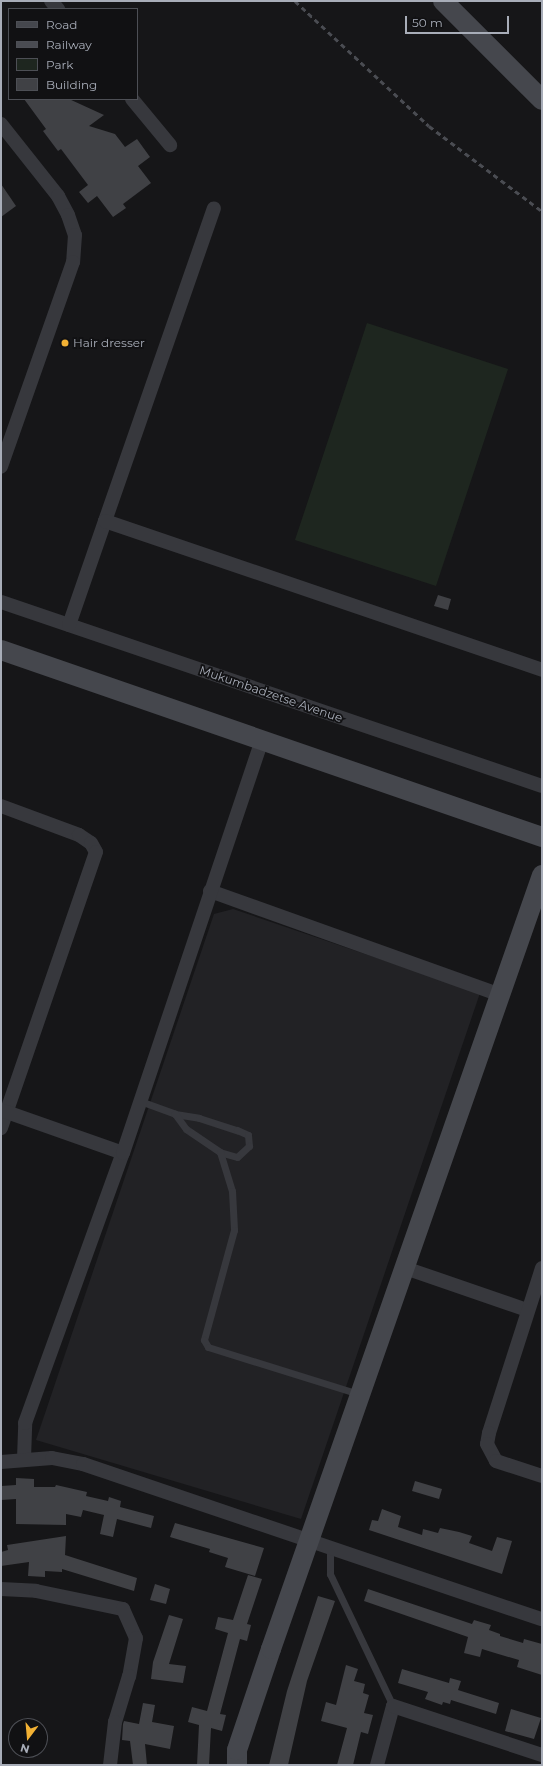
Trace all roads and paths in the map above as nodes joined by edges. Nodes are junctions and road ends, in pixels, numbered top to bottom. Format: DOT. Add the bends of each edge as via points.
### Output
graph roads {
  1 [pos="443,1"];
  2 [pos="133,100"];
  3 [pos="542,100"];
  4 [pos="1,124"];
  5 [pos="170,145"];
  6 [pos="214,208"];
  7 [pos="1,467"];
  8 [pos="105,521"];
  9 [pos="1,602"];
  10 [pos="69,625"];
  11 [pos="1,650"];
  12 [pos="542,670"];
  13 [pos="262,741"];
  14 [pos="542,786"];
  15 [pos="1,806"];
  16 [pos="542,837"];
  17 [pos="542,875"];
  18 [pos="210,891"];
  19 [pos="500,995"];
  20 [pos="140,1100"];
  21 [pos="4,1110"];
  22 [pos="175,1114"];
  23 [pos="1,1128"];
  24 [pos="123,1152"];
  25 [pos="220,1152"];
  26 [pos="404,1268"];
  27 [pos="542,1268"];
  28 [pos="527,1310"];
  29 [pos="361,1394"];
  30 [pos="24,1459"];
  31 [pos="1,1462"];
  32 [pos="542,1476"];
  33 [pos="310,1539"];
  34 [pos="330,1546"];
  35 [pos="1,1589"];
  36 [pos="542,1619"];
  37 [pos="393,1706"];
  38 [pos="542,1755"];
  39 [pos="110,1765"];
  40 [pos="237,1765"];
  41 [pos="377,1765"];
  1 -- 3 [label="street"];
  2 -- 5 [label="street"];
  4 -- 7 [label="street" via="58,196 75,235 73,262"];
  6 -- 8 [label="street"];
  8 -- 10 [label="street"];
  8 -- 12 [label="street"];
  9 -- 10 [label="street, Mukumbadzetse Avenue"];
  10 -- 14 [label="street, Mukumbadzetse Avenue"];
  11 -- 13 [label="street"];
  13 -- 16 [label="street"];
  13 -- 18 [label="street"];
  15 -- 21 [label="street" via="79,835 93,845 96,852"];
  17 -- 19 [label="street"];
  18 -- 19 [label="street"];
  18 -- 20 [label="street"];
  19 -- 26 [label="street"];
  20 -- 22 [label="lane"];
  20 -- 24 [label="street"];
  21 -- 23 [label="street"];
  21 -- 24 [label="street"];
  22 -- 25 [label="lane" via="186,1129"];
  22 -- 25 [label="lane" via="206,1120 248,1135 250,1146 242,1154 237,1157"];
  24 -- 30 [label="street" via="25,1423"];
  25 -- 29 [label="lane" via="232,1191 234,1230 204,1340 208,1347"];
  26 -- 28 [label="street"];
  26 -- 29 [label="street"];
  27 -- 28 [label="street"];
  28 -- 32 [label="street" via="487,1444 496,1461"];
  29 -- 33 [label="street"];
  30 -- 31 [label="street"];
  30 -- 33 [label="street" via="52,1458 83,1464"];
  33 -- 34 [label="street"];
  33 -- 40 [label="street" via="237,1750"];
  34 -- 36 [label="street"];
  34 -- 37 [label="lane" via="330,1574"];
  35 -- 39 [label="street" via="36,1590 123,1609 136,1638 129,1676 115,1722"];
  37 -- 38 [label="street"];
  37 -- 41 [label="street"];
}
